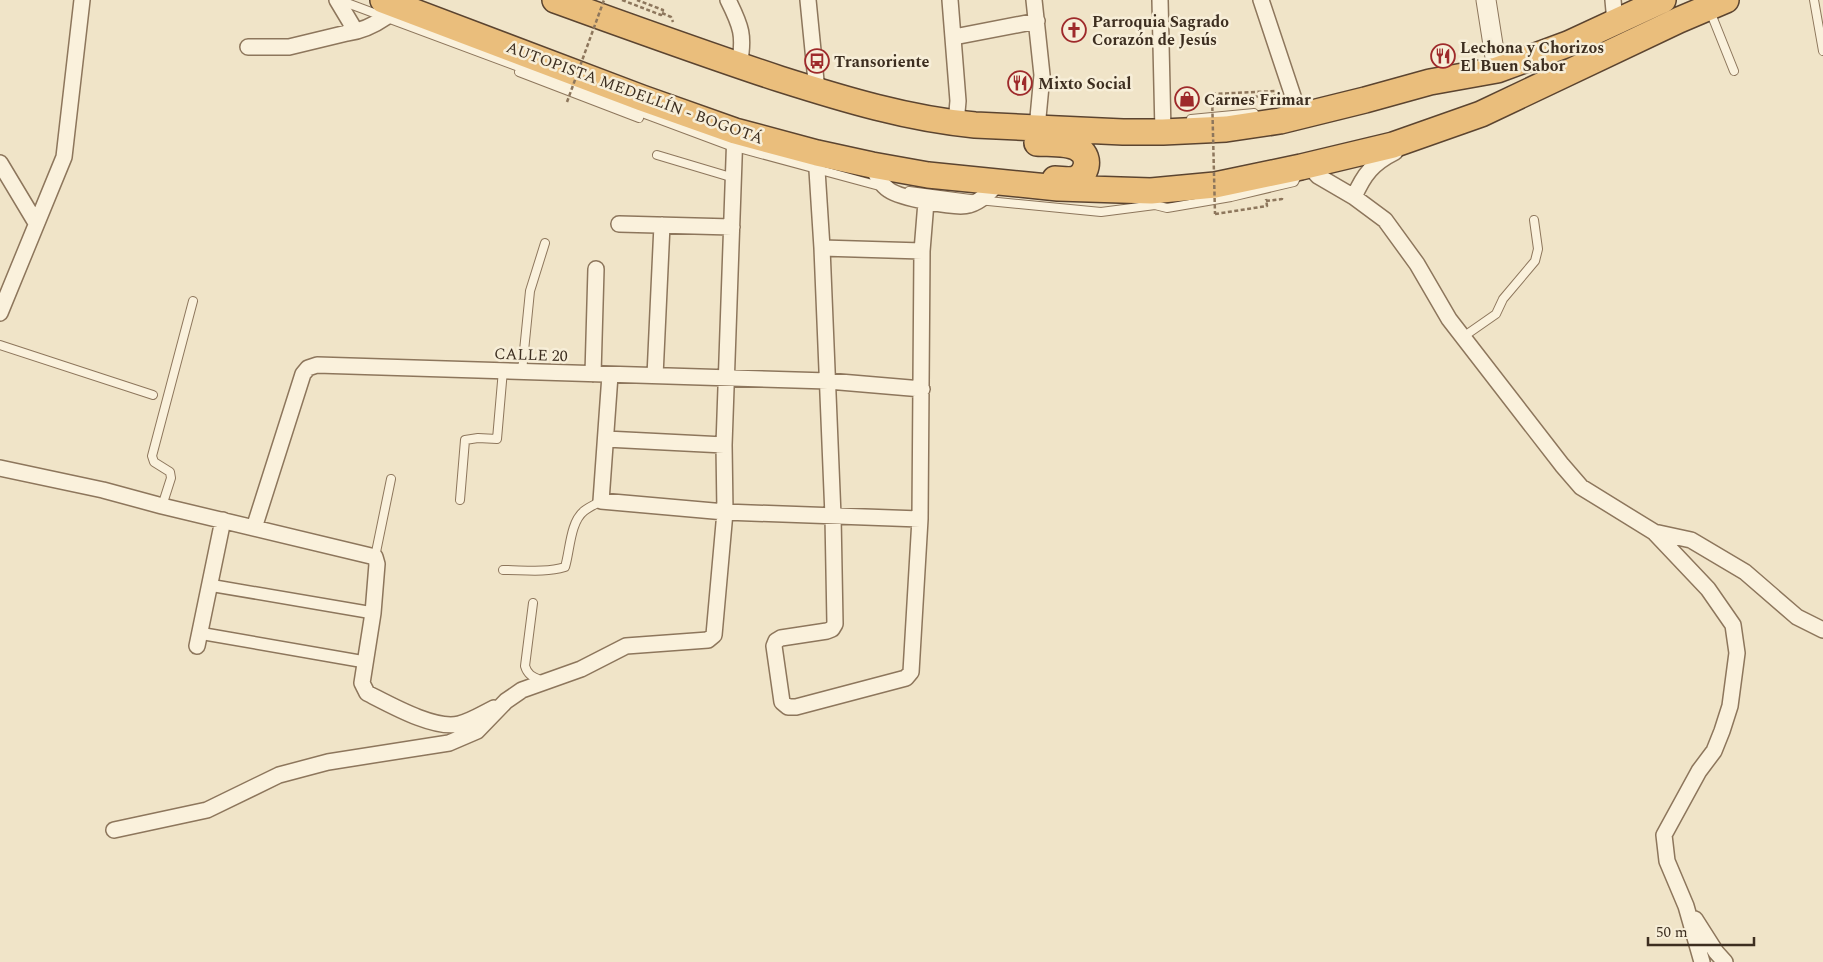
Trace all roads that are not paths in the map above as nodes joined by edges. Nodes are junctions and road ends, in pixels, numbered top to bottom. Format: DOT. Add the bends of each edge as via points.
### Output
graph roads {
  1 [pos="82,0"];
  2 [pos="338,0"];
  3 [pos="414,0"];
  4 [pos="555,0"];
  5 [pos="728,0"];
  6 [pos="808,0"];
  7 [pos="950,0"];
  8 [pos="1034,0"];
  9 [pos="1160,0"];
  10 [pos="1262,0"];
  11 [pos="1486,0"];
  12 [pos="1663,0"];
  13 [pos="1814,0"];
  14 [pos="1717,4"];
  15 [pos="385,9"];
  16 [pos="1614,11"];
  17 [pos="1037,21"];
  18 [pos="347,34"];
  19 [pos="479,36"];
  20 [pos="954,37"];
  21 [pos="248,47"];
  22 [pos="713,48"];
  23 [pos="1823,51"];
  24 [pos="736,64"];
  25 [pos="1497,70"];
  26 [pos="1734,71"];
  27 [pos="817,91"];
  28 [pos="1481,114"];
  29 [pos="1039,119"];
  30 [pos="1290,119"];
  31 [pos="964,121"];
  32 [pos="1166,123"];
  33 [pos="735,139"];
  34 [pos="657,156"];
  35 [pos="817,161"];
  36 [pos="0,163"];
  37 [pos="872,165"];
  38 [pos="1304,166"];
  39 [pos="904,170"];
  40 [pos="734,178"];
  41 [pos="999,182"];
  42 [pos="886,188"];
  43 [pos="1354,197"];
  44 [pos="978,200"];
  45 [pos="926,202"];
  46 [pos="1534,220"];
  47 [pos="36,223"];
  48 [pos="619,224"];
  49 [pos="662,224"];
  50 [pos="732,227"];
  51 [pos="544,243"];
  52 [pos="822,248"];
  53 [pos="922,251"];
  54 [pos="596,269"];
  55 [pos="193,301"];
  56 [pos="0,313"];
  57 [pos="1463,337"];
  58 [pos="0,345"];
  59 [pos="503,370"];
  60 [pos="522,371"];
  61 [pos="593,374"];
  62 [pos="610,375"];
  63 [pos="655,376"];
  64 [pos="727,378"];
  65 [pos="828,381"];
  66 [pos="922,389"];
  67 [pos="153,395"];
  68 [pos="606,439"];
  69 [pos="724,445"];
  70 [pos="0,468"];
  71 [pos="391,479"];
  72 [pos="460,500"];
  73 [pos="602,501"];
  74 [pos="162,506"];
  75 [pos="725,512"];
  76 [pos="833,516"];
  77 [pos="920,519"];
  78 [pos="223,520"];
  79 [pos="254,528"];
  80 [pos="1654,532"];
  81 [pos="374,557"];
  82 [pos="503,570"];
  83 [pos="209,585"];
  84 [pos="533,603"];
  85 [pos="373,613"];
  86 [pos="1823,630"];
  87 [pos="198,639"];
  88 [pos="365,662"];
  89 [pos="545,681"];
  90 [pos="506,701"];
  91 [pos="114,830"];
  92 [pos="1686,906"];
  93 [pos="1702,962"];
  94 [pos="1725,962"];
  1 -- 47 [label="street" via="64,157"];
  2 -- 15 [label="lane"];
  2 -- 18 [label="street" via="352,25"];
  3 -- 19 [label="highway" via="453,16"];
  4 -- 24 [label="highway"];
  5 -- 24 [label="street" via="742,37"];
  6 -- 27 [label="street"];
  7 -- 20 [label="street"];
  8 -- 17 [label="street"];
  9 -- 32 [label="street"];
  10 -- 30 [label="street"];
  11 -- 25 [label="street"];
  12 -- 16 [label="highway"];
  13 -- 23 [label="lane"];
  14 -- 26 [label="lane"];
  14 -- 28 [label="highway, AUTOPISTA MEDELLÍN - BOGOTÁ"];
  15 -- 18 [label="street" via="372,27"];
  15 -- 19 [label="highway, AUTOPISTA MEDELLÍN - BOGOTÁ"];
  15 -- 33 [label="lane" via="508,63 660,121"];
  16 -- 25 [label="highway" via="1568,44"];
  17 -- 20 [label="street"];
  17 -- 29 [label="street" via="1042,75"];
  18 -- 21 [label="street" via="289,47"];
  19 -- 33 [label="highway, AUTOPISTA MEDELLÍN - BOGOTÁ" via="642,98"];
  20 -- 31 [label="street" via="958,101"];
  22 -- 24 [label="lane"];
  24 -- 27 [label="highway"];
  25 -- 30 [label="highway" via="1430,82"];
  27 -- 31 [label="highway" via="888,110"];
  28 -- 38 [label="highway, AUTOPISTA MEDELLÍN - BOGOTÁ" via="1393,145"];
  28 -- 43 [label="street" via="1470,125 1451,135 1395,152 1378,161 1362,178"];
  29 -- 31 [label="highway"];
  29 -- 32 [label="highway" via="1124,132"];
  30 -- 32 [label="highway" via="1226,129"];
  31 -- 39 [label="highway" via="947,131 1073,147 1085,155 1086,168 1082,175 1064,180 937,166"];
  33 -- 35 [label="highway, AUTOPISTA MEDELLÍN - BOGOTÁ"];
  33 -- 40 [label="street"];
  34 -- 40 [label="lane"];
  35 -- 37 [label="highway, AUTOPISTA MEDELLÍN - BOGOTÁ"];
  35 -- 42 [label="lane"];
  35 -- 52 [label="street"];
  36 -- 47 [label="street"];
  37 -- 39 [label="highway, AUTOPISTA MEDELLÍN - BOGOTÁ"];
  37 -- 42 [label="street"];
  38 -- 41 [label="highway, AUTOPISTA MEDELLÍN - BOGOTÁ" via="1215,185 1151,190 1058,188"];
  38 -- 43 [label="street"];
  38 -- 44 [label="lane" via="1294,182 1167,208 1155,205 1100,212"];
  39 -- 41 [label="highway, AUTOPISTA MEDELLÍN - BOGOTÁ"];
  40 -- 50 [label="street"];
  41 -- 44 [label="street" via="988,195"];
  42 -- 44 [label="lane"];
  42 -- 45 [label="street"];
  43 -- 57 [label="street" via="1385,220"];
  44 -- 45 [label="street" via="967,206"];
  45 -- 53 [label="street"];
  46 -- 57 [label="lane" via="1538,249 1535,261 1503,299 1496,314"];
  47 -- 56 [label="street"];
  48 -- 49 [label="street"];
  49 -- 50 [label="street"];
  49 -- 63 [label="street"];
  50 -- 64 [label="street"];
  51 -- 60 [label="lane" via="530,291"];
  52 -- 53 [label="street"];
  52 -- 65 [label="street"];
  53 -- 66 [label="street"];
  54 -- 61 [label="street"];
  55 -- 74 [label="lane" via="152,456 154,462 170,472"];
  57 -- 80 [label="street" via="1562,466 1582,487"];
  58 -- 67 [label="lane"];
  59 -- 60 [label="street, CALLE 20"];
  59 -- 72 [label="lane" via="497,439 465,440"];
  59 -- 79 [label="street, CALLE 20" via="317,365 308,368 303,374"];
  60 -- 61 [label="street, CALLE 20"];
  61 -- 62 [label="street, CALLE 20"];
  62 -- 63 [label="street, CALLE 20"];
  62 -- 68 [label="street"];
  63 -- 64 [label="street, CALLE 20"];
  64 -- 65 [label="street, CALLE 20"];
  64 -- 69 [label="street"];
  65 -- 66 [label="street, CALLE 20"];
  65 -- 76 [label="street"];
  66 -- 77 [label="street"];
  68 -- 69 [label="street"];
  68 -- 73 [label="street"];
  69 -- 75 [label="street"];
  70 -- 74 [label="street"];
  71 -- 81 [label="lane"];
  73 -- 75 [label="street"];
  73 -- 82 [label="lane" via="582,511 572,530 564,567 555,570"];
  74 -- 78 [label="street"];
  75 -- 76 [label="street"];
  75 -- 89 [label="street" via="712,638 626,646 581,669"];
  76 -- 77 [label="street"];
  76 -- 77 [label="street" via="835,624 826,631 781,638 774,646 782,702 788,707 909,676"];
  78 -- 79 [label="street"];
  78 -- 83 [label="street"];
  79 -- 81 [label="street"];
  80 -- 86 [label="street" via="1691,540 1744,572 1797,617"];
  80 -- 92 [label="street" via="1708,589 1733,625 1737,653 1730,706 1714,752 1699,772 1664,835 1667,861"];
  81 -- 85 [label="street" via="377,564"];
  83 -- 85 [label="street"];
  83 -- 87 [label="street"];
  84 -- 89 [label="lane" via="525,666 527,673"];
  85 -- 88 [label="street"];
  87 -- 88 [label="street"];
  88 -- 90 [label="street" via="362,683 367,693 426,720 456,725"];
  89 -- 90 [label="street"];
  90 -- 91 [label="street" via="477,731 449,743 328,762 279,775 206,810"];
  92 -- 93 [label="street"];
  92 -- 94 [label="street"];
}
